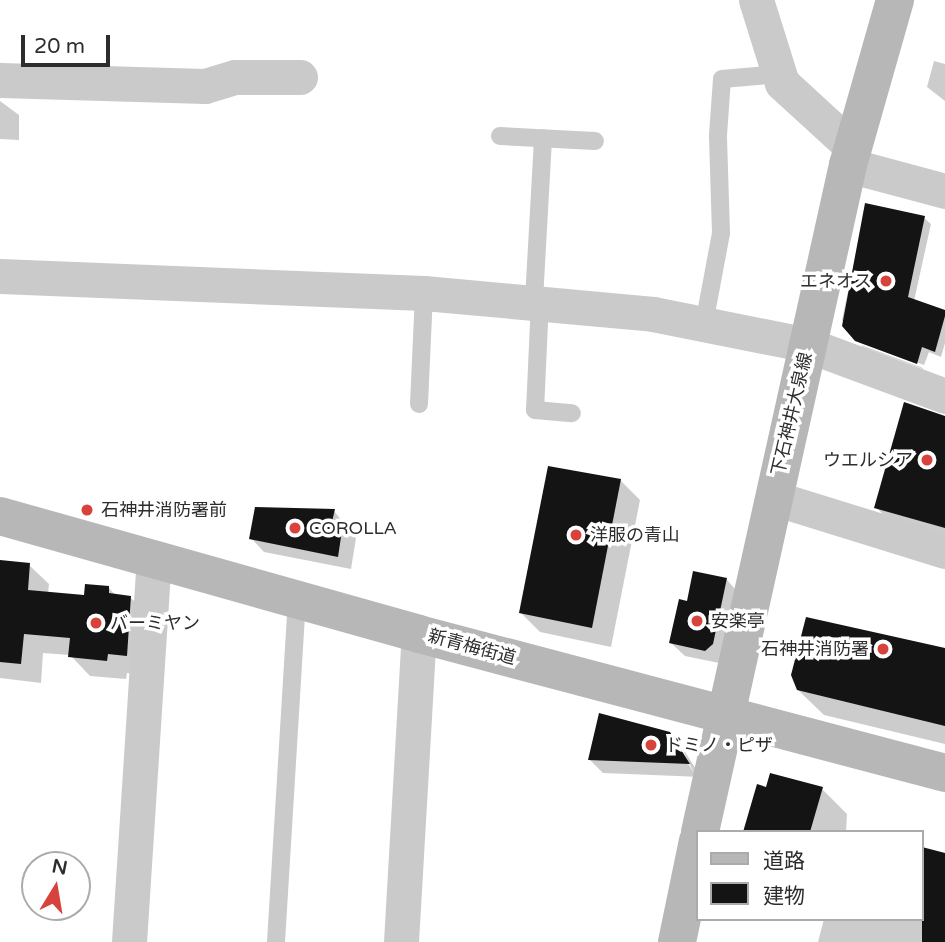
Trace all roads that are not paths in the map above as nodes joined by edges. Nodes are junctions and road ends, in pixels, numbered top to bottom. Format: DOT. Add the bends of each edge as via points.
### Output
graph roads {
  1 [pos="756,0"];
  2 [pos="895,0"];
  3 [pos="780,74"];
  4 [pos="300,76"];
  5 [pos="0,80"];
  6 [pos="500,136"];
  7 [pos="543,138"];
  8 [pos="595,141"];
  9 [pos="851,156"];
  10 [pos="945,191"];
  11 [pos="0,275"];
  12 [pos="424,293"];
  13 [pos="537,301"];
  14 [pos="704,324"];
  15 [pos="808,345"];
  16 [pos="945,396"];
  17 [pos="419,404"];
  18 [pos="572,413"];
  19 [pos="774,498"];
  20 [pos="0,516"];
  21 [pos="945,551"];
  22 [pos="154,558"];
  23 [pos="297,600"];
  24 [pos="419,634"];
  25 [pos="726,714"];
  26 [pos="945,773"];
  27 [pos="700,830"];
  28 [pos="696,851"];
  29 [pos="129,942"];
  30 [pos="276,942"];
  31 [pos="401,942"];
  32 [pos="677,942"];
  1 -- 3 [label="street"];
  2 -- 9 [label="main road, 下石神井大泉線"];
  3 -- 9 [label="street" via="782,83"];
  3 -- 14 [label="lane" via="722,79 718,135 721,233"];
  4 -- 5 [label="street" via="235,77 205,86"];
  6 -- 7 [label="lane"];
  7 -- 8 [label="lane"];
  7 -- 13 [label="lane"];
  9 -- 10 [label="street"];
  9 -- 15 [label="main road, 下石神井大泉線"];
  11 -- 12 [label="street"];
  12 -- 13 [label="street"];
  12 -- 17 [label="lane"];
  13 -- 14 [label="street"];
  13 -- 18 [label="lane" via="535,410"];
  14 -- 15 [label="street"];
  15 -- 16 [label="street"];
  15 -- 19 [label="main road, 下石神井大泉線"];
  19 -- 21 [label="street"];
  19 -- 25 [label="main road, 下石神井大泉線"];
  20 -- 22 [label="main road, 新青梅街道"];
  22 -- 23 [label="main road, 新青梅街道"];
  22 -- 29 [label="street"];
  23 -- 24 [label="main road, 新青梅街道"];
  23 -- 30 [label="lane"];
  24 -- 25 [label="main road, 新青梅街道"];
  24 -- 31 [label="street"];
  25 -- 26 [label="main road, 新青梅街道"];
  25 -- 27 [label="main road, 下石神井大泉線"];
  28 -- 32 [label="main road"];
}
